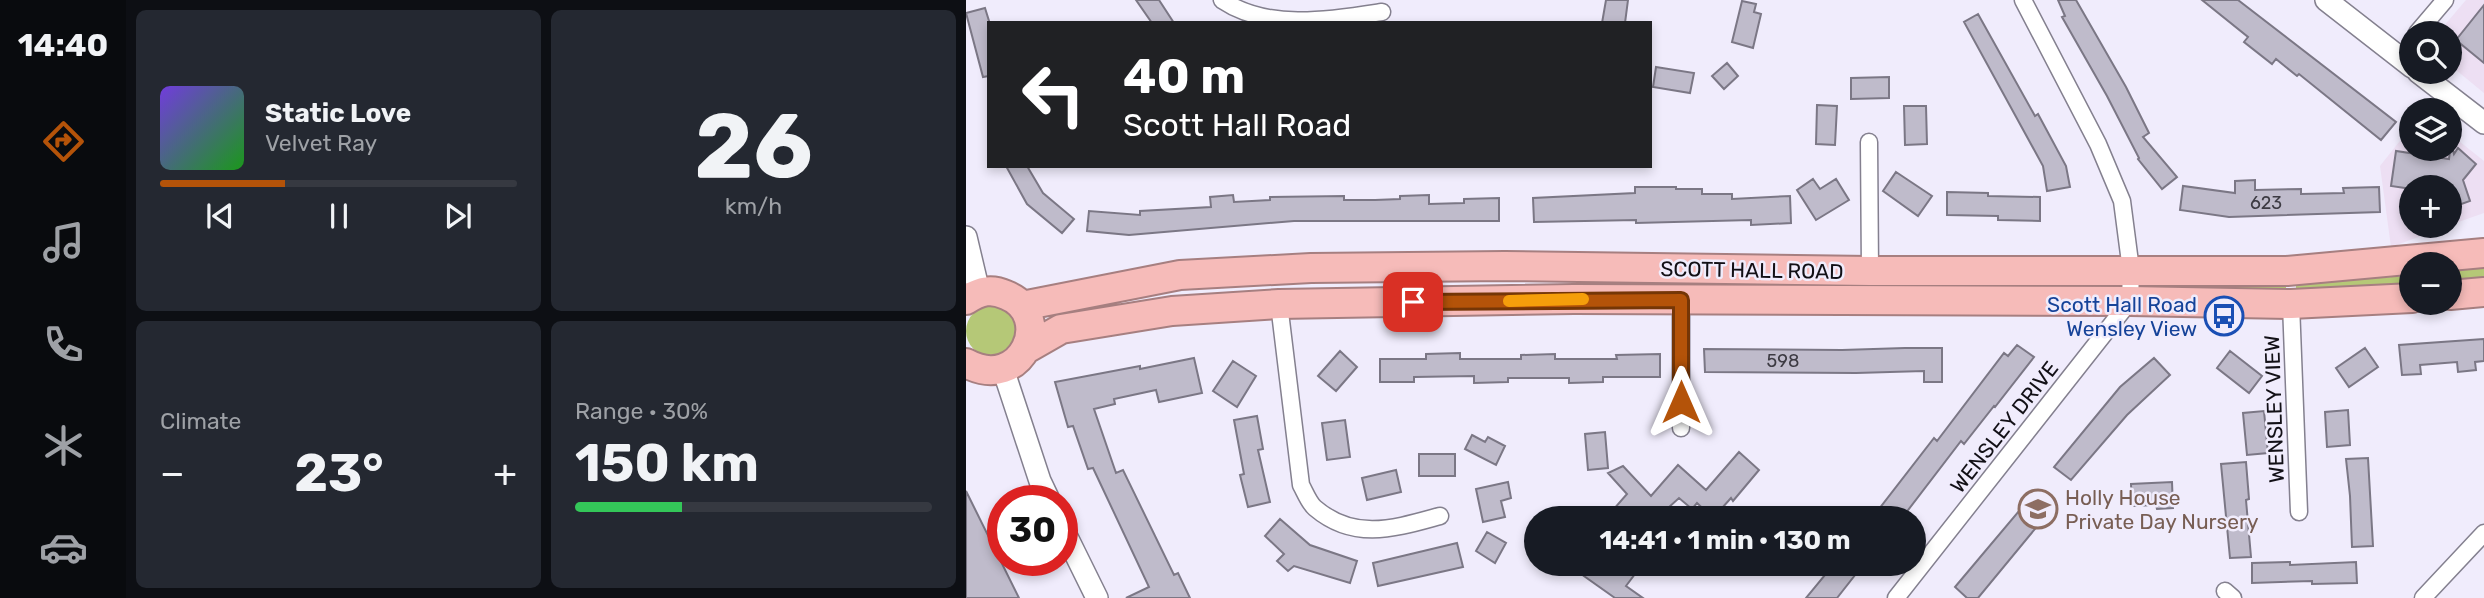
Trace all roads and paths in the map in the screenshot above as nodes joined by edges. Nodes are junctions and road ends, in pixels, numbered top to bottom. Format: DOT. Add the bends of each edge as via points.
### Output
graph roads {
  1 [pos="1222,0"];
  2 [pos="2023,0"];
  3 [pos="2326,0"];
  4 [pos="2445,0"];
  5 [pos="1382,12"];
  6 [pos="2427,21"];
  7 [pos="2399,49"];
  8 [pos="2434,84"];
  9 [pos="2484,123"];
  10 [pos="1869,142"];
  11 [pos="966,237"];
  12 [pos="2484,253"];
  13 [pos="2131,270"];
  14 [pos="1870,271"];
  15 [pos="2484,292"];
  16 [pos="2462,294"];
  17 [pos="972,296"];
  18 [pos="2399,299"];
  19 [pos="1681,300"];
  20 [pos="1279,304"];
  21 [pos="2291,304"];
  22 [pos="1022,306"];
  23 [pos="2118,306"];
  24 [pos="1026,349"];
  25 [pos="967,364"];
  26 [pos="1003,369"];
  27 [pos="1681,428"];
  28 [pos="1042,485"];
  29 [pos="2299,512"];
  30 [pos="1440,516"];
  31 [pos="2484,533"];
  32 [pos="1078,559"];
  33 [pos="1097,598"];
  34 [pos="1896,598"];
  35 [pos="2423,598"];
  1 -- 5 [label="street" via="1252,14 1282,19 1340,19"];
  2 -- 13 [label="street" via="2098,144 2122,201"];
  3 -- 7 [label="street"];
  4 -- 6 [label="street"];
  8 -- 9 [label="street"];
  10 -- 14 [label="street"];
  11 -- 17 [label="street"];
  12 -- 13 [label="highway, SCOTT HALL ROAD" via="2287,271"];
  13 -- 14 [label="highway, SCOTT HALL ROAD"];
  13 -- 23 [label="street"];
  14 -- 22 [label="highway, SCOTT HALL ROAD" via="1311,268 1180,275"];
  15 -- 16 [label="highway"];
  17 -- 22 [label="highway" via="1000,292"];
  18 -- 21 [label="highway, SCOTT HALL ROAD"];
  19 -- 20 [label="highway, SCOTT HALL ROAD"];
  19 -- 23 [label="highway, SCOTT HALL ROAD"];
  19 -- 27 [label="street"];
  20 -- 24 [label="highway, SCOTT HALL ROAD" via="1172,311 1061,329"];
  20 -- 30 [label="street" via="1301,485 1314,508 1352,529 1391,529"];
  21 -- 23 [label="highway, SCOTT HALL ROAD"];
  21 -- 29 [label="street, WENSLEY VIEW"];
  22 -- 24 [label="highway" via="1030,325"];
  23 -- 34 [label="street, WENSLEY DRIVE"];
  24 -- 26 [label="highway, SCOTT HALL ROAD"];
  25 -- 26 [label="highway" via="991,371"];
  26 -- 28 [label="street"];
  31 -- 35 [label="street"];
  32 -- 33 [label="street"];
}
